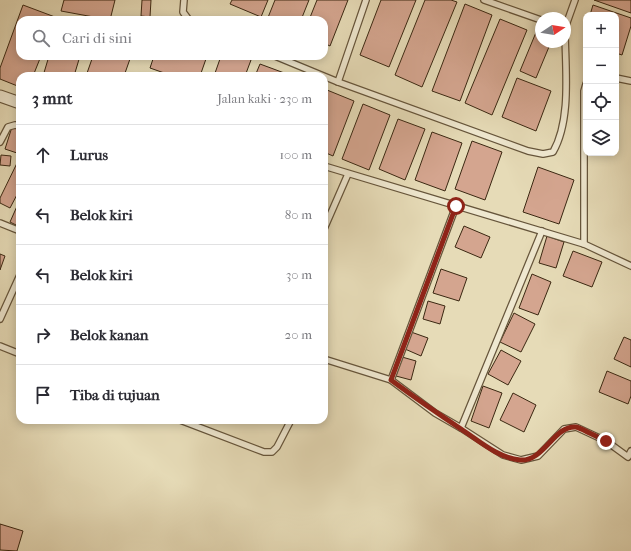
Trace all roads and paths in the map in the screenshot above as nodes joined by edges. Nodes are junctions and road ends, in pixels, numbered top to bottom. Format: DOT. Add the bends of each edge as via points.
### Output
graph roads {
  1 [pos="184,0"];
  2 [pos="366,0"];
  3 [pos="484,0"];
  4 [pos="575,0"];
  5 [pos="571,12"];
  6 [pos="186,16"];
  7 [pos="535,18"];
  8 [pos="565,48"];
  9 [pos="286,60"];
  10 [pos="314,72"];
  11 [pos="328,78"];
  12 [pos="619,79"];
  13 [pos="631,81"];
  14 [pos="338,82"];
  15 [pos="0,96"];
  16 [pos="16,102"];
  17 [pos="584,120"];
  18 [pos="16,126"];
  19 [pos="0,142"];
  20 [pos="328,167"];
  21 [pos="348,174"];
  22 [pos="456,206"];
  23 [pos="328,220"];
  24 [pos="0,223"];
  25 [pos="16,229"];
  26 [pos="542,231"];
  27 [pos="584,244"];
  28 [pos="631,266"];
  29 [pos="16,284"];
  30 [pos="0,319"];
  31 [pos="0,346"];
  32 [pos="16,352"];
  33 [pos="328,360"];
  34 [pos="391,380"];
  35 [pos="190,424"];
  36 [pos="289,424"];
  37 [pos="461,428"];
  38 [pos="631,451"];
  39 [pos="629,459"];
  1 -- 6 [label="lane" via="183,12"];
  2 -- 14 [label="lane"];
  3 -- 7 [label="lane"];
  4 -- 5 [label="lane"];
  8 -- 14 [label="lane" via="566,99 563,127 553,152 543,154 528,151"];
  9 -- 10 [label="lane"];
  11 -- 14 [label="lane"];
  12 -- 13 [label="lane"];
  15 -- 16 [label="street"];
  17 -- 27 [label="lane"];
  18 -- 19 [label="lane" via="8,127"];
  20 -- 21 [label="lane"];
  21 -- 22 [label="lane"];
  21 -- 23 [label="lane"];
  22 -- 26 [label="lane"];
  22 -- 34 [label="lane"];
  24 -- 25 [label="lane"];
  26 -- 27 [label="lane"];
  26 -- 37 [label="lane"];
  27 -- 28 [label="lane"];
  29 -- 30 [label="lane"];
  31 -- 32 [label="lane"];
  33 -- 34 [label="lane"];
  34 -- 37 [label="lane" via="435,413"];
  35 -- 36 [label="lane" via="264,452 272,452"];
  37 -- 39 [label="lane" via="503,456 521,460 538,456 564,429 576,427 606,441"];
  38 -- 39 [label="lane"];
}
